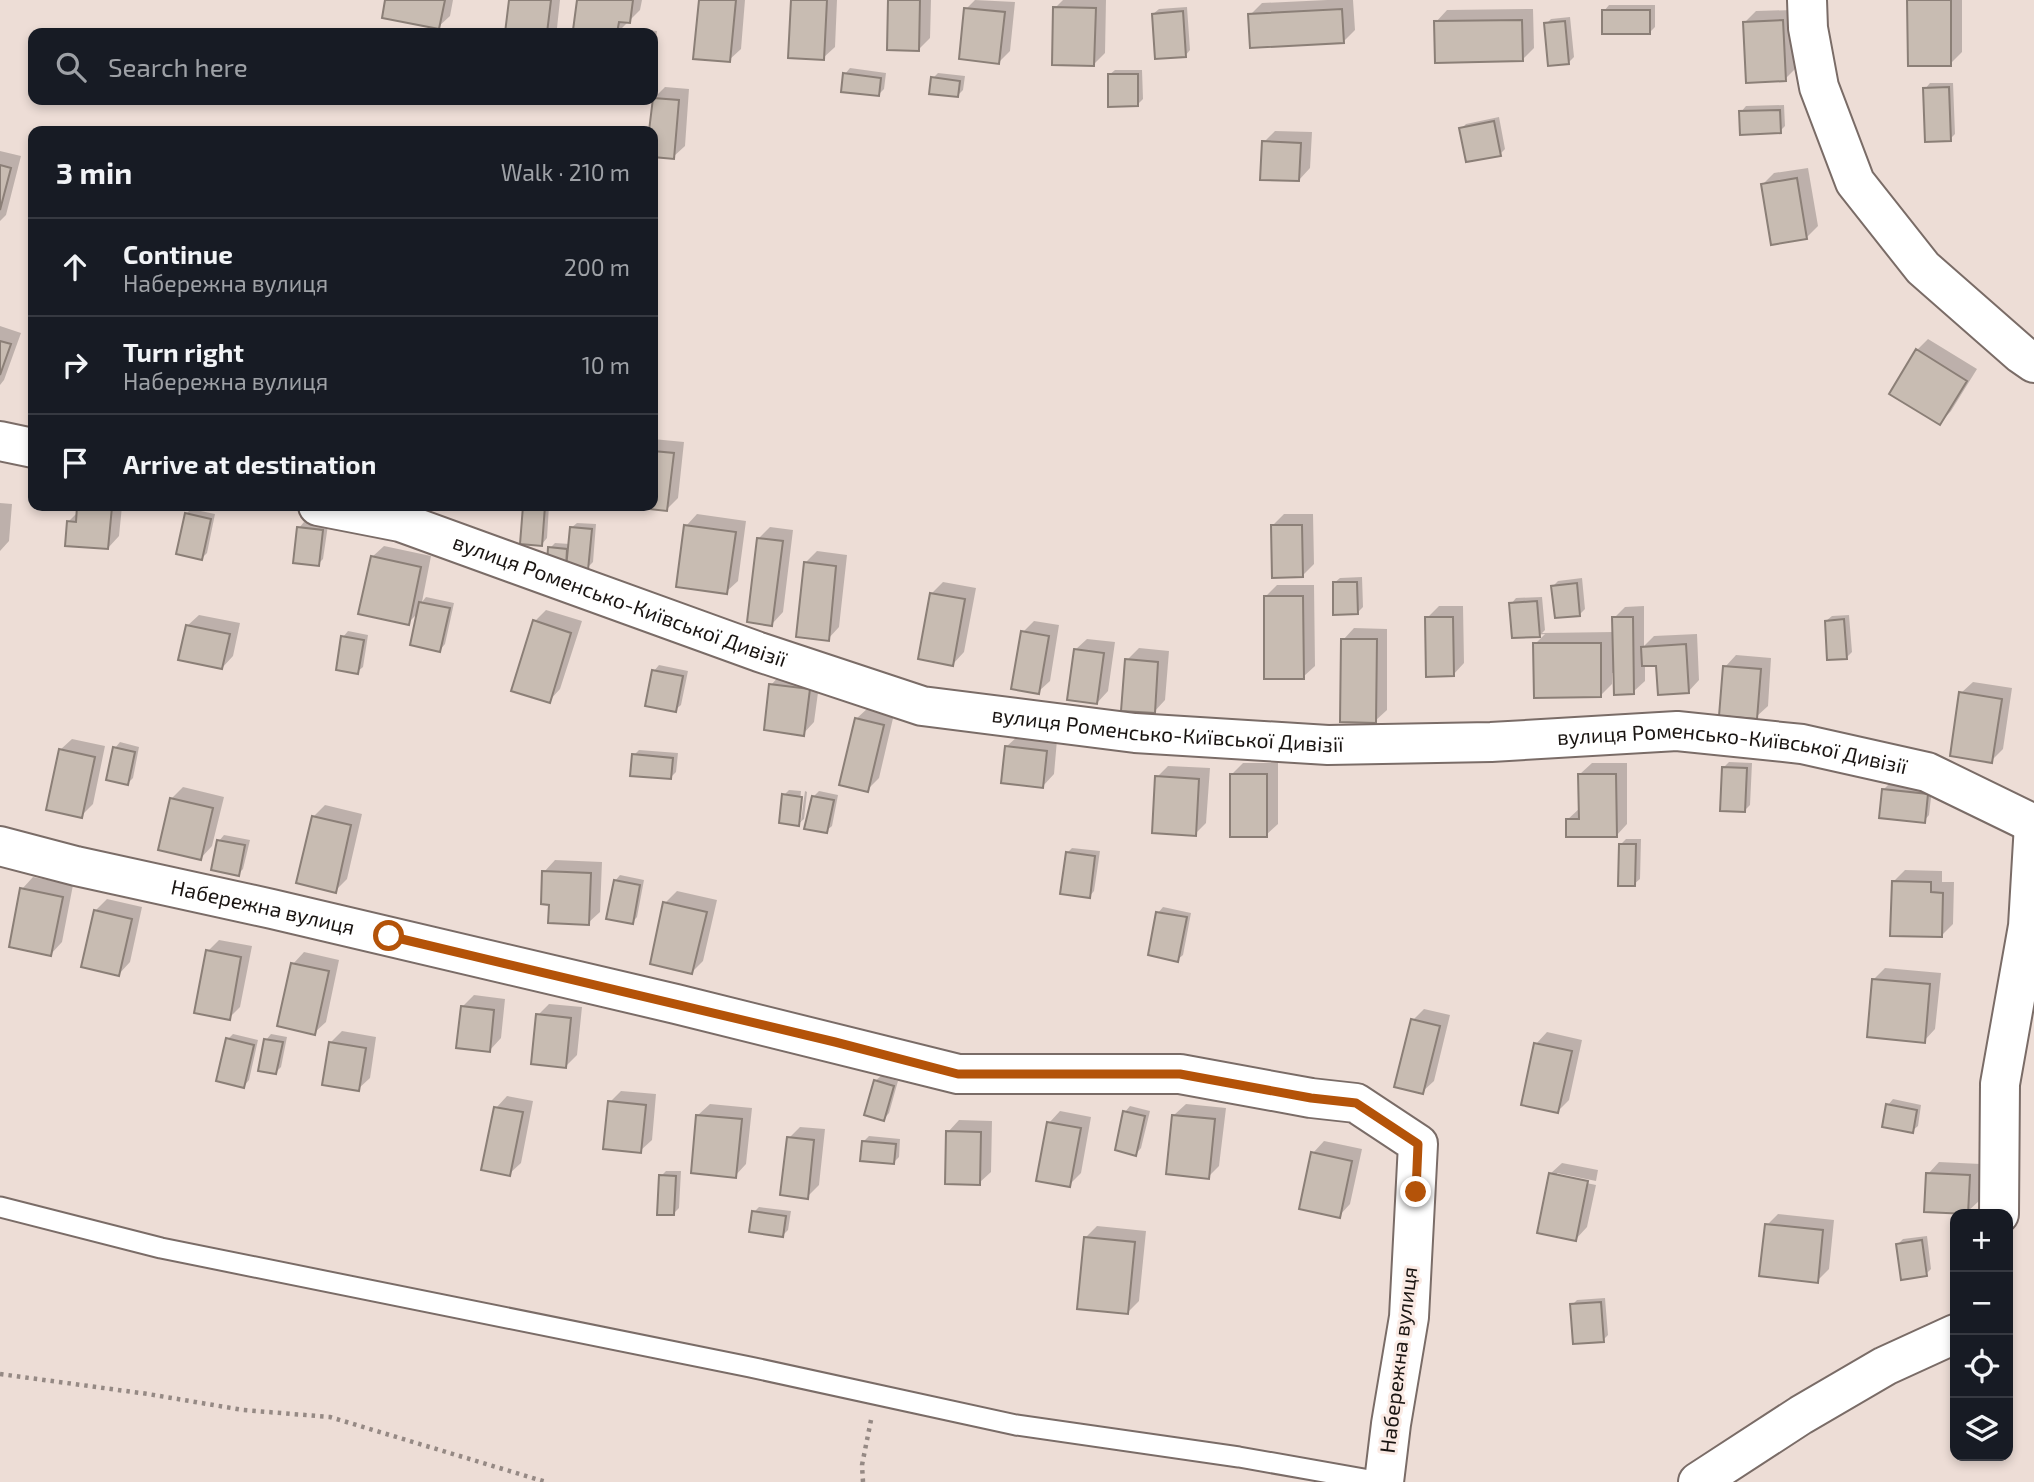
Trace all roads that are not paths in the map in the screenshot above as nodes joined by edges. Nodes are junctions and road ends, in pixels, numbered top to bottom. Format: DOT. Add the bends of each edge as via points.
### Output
graph roads {
  1 [pos="1807,0"];
  2 [pos="2034,363"];
  3 [pos="0,441"];
  4 [pos="28,447"];
  5 [pos="344,511"];
  6 [pos="2034,824"];
  7 [pos="0,846"];
  8 [pos="0,1207"];
  9 [pos="1999,1209"];
  10 [pos="1953,1335"];
  11 [pos="1383,1482"];
  12 [pos="1698,1482"];
  1 -- 2 [label="street" via="1819,88 1855,182 1923,268"];
  3 -- 4 [label="street"];
  5 -- 6 [label="street, вулиця Роменсько-Київської Дивізії" via="400,522 758,652 922,706 1135,733 1328,745 1492,742 1677,731 1774,741 1927,772"];
  6 -- 9 [label="street" via="2028,926 2000,1084"];
  7 -- 11 [label="street, Набережна вулиця" via="958,1074 1180,1074 1356,1103 1418,1144 1409,1317"];
  8 -- 11 [label="lane" via="161,1248 1016,1425"];
  10 -- 12 [label="street" via="1885,1366"];
}
